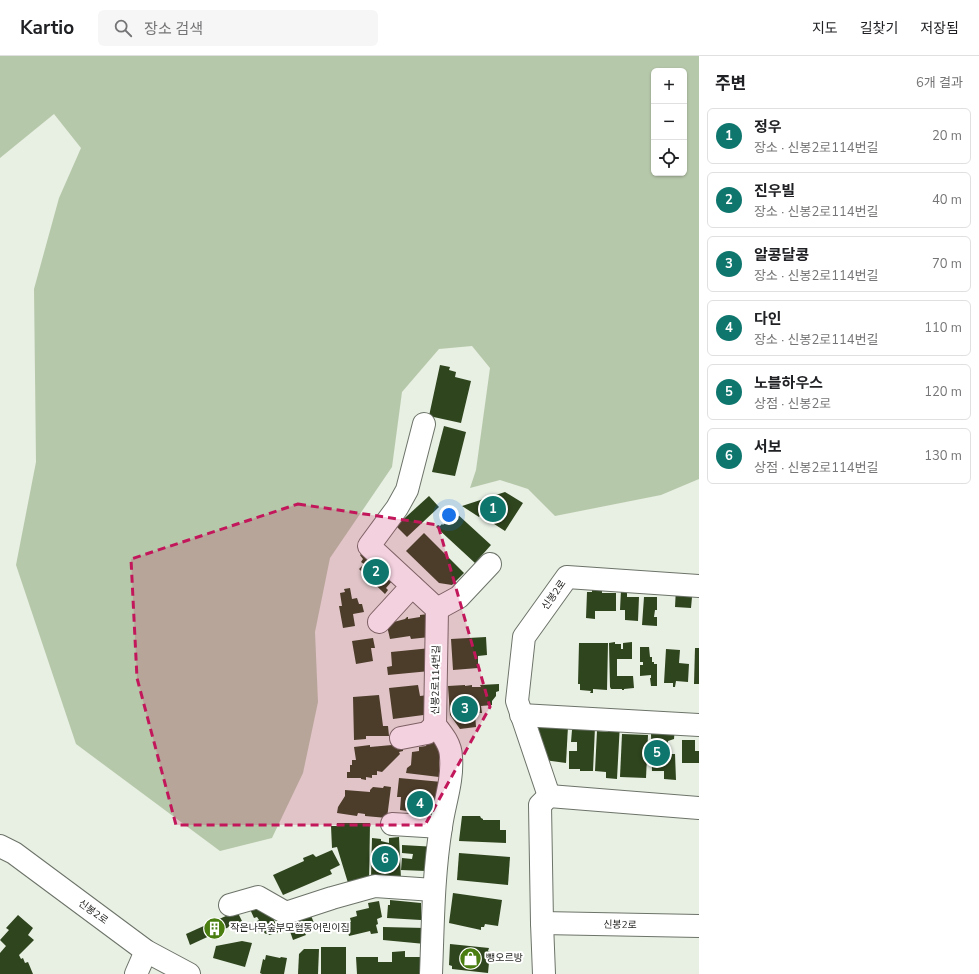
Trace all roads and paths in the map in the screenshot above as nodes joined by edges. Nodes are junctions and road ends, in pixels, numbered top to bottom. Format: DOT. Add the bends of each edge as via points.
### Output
graph roads {
  1 [pos="424,424"];
  2 [pos="490,564"];
  3 [pos="412,586"];
  4 [pos="699,586"];
  5 [pos="437,609"];
  6 [pos="379,622"];
  7 [pos="521,715"];
  8 [pos="435,725"];
  9 [pos="699,725"];
  10 [pos="401,738"];
  11 [pos="549,796"];
  12 [pos="699,808"];
  13 [pos="392,824"];
  14 [pos="441,827"];
  15 [pos="0,846"];
  16 [pos="434,890"];
  17 [pos="230,905"];
  18 [pos="542,923"];
  19 [pos="699,926"];
  20 [pos="146,951"];
  21 [pos="136,974"];
  22 [pos="189,974"];
  23 [pos="431,974"];
  24 [pos="544,974"];
  1 -- 3 [label="street" via="407,490 370,546"];
  2 -- 5 [label="street" via="459,597"];
  3 -- 5 [label="street"];
  3 -- 6 [label="street"];
  4 -- 7 [label="street, 신봉2로" via="567,577 524,637 517,701"];
  5 -- 8 [label="street, 신봉2로114번길"];
  7 -- 9 [label="street"];
  7 -- 11 [label="street, 신봉2로"];
  8 -- 10 [label="street" via="427,733"];
  8 -- 14 [label="street, 신봉2로114번길" via="446,739 451,757 450,785"];
  11 -- 12 [label="street"];
  11 -- 18 [label="street" via="540,804 539,817"];
  13 -- 14 [label="street"];
  14 -- 16 [label="street, 신봉2로114번길"];
  15 -- 20 [label="street, 신봉2로" via="14,853"];
  16 -- 17 [label="street" via="374,886 286,913 258,897"];
  16 -- 23 [label="street, 신봉2로114번길"];
  18 -- 19 [label="street, 신봉2로"];
  18 -- 24 [label="street"];
  20 -- 21 [label="street"];
  20 -- 22 [label="street, 신봉2로"];
}
